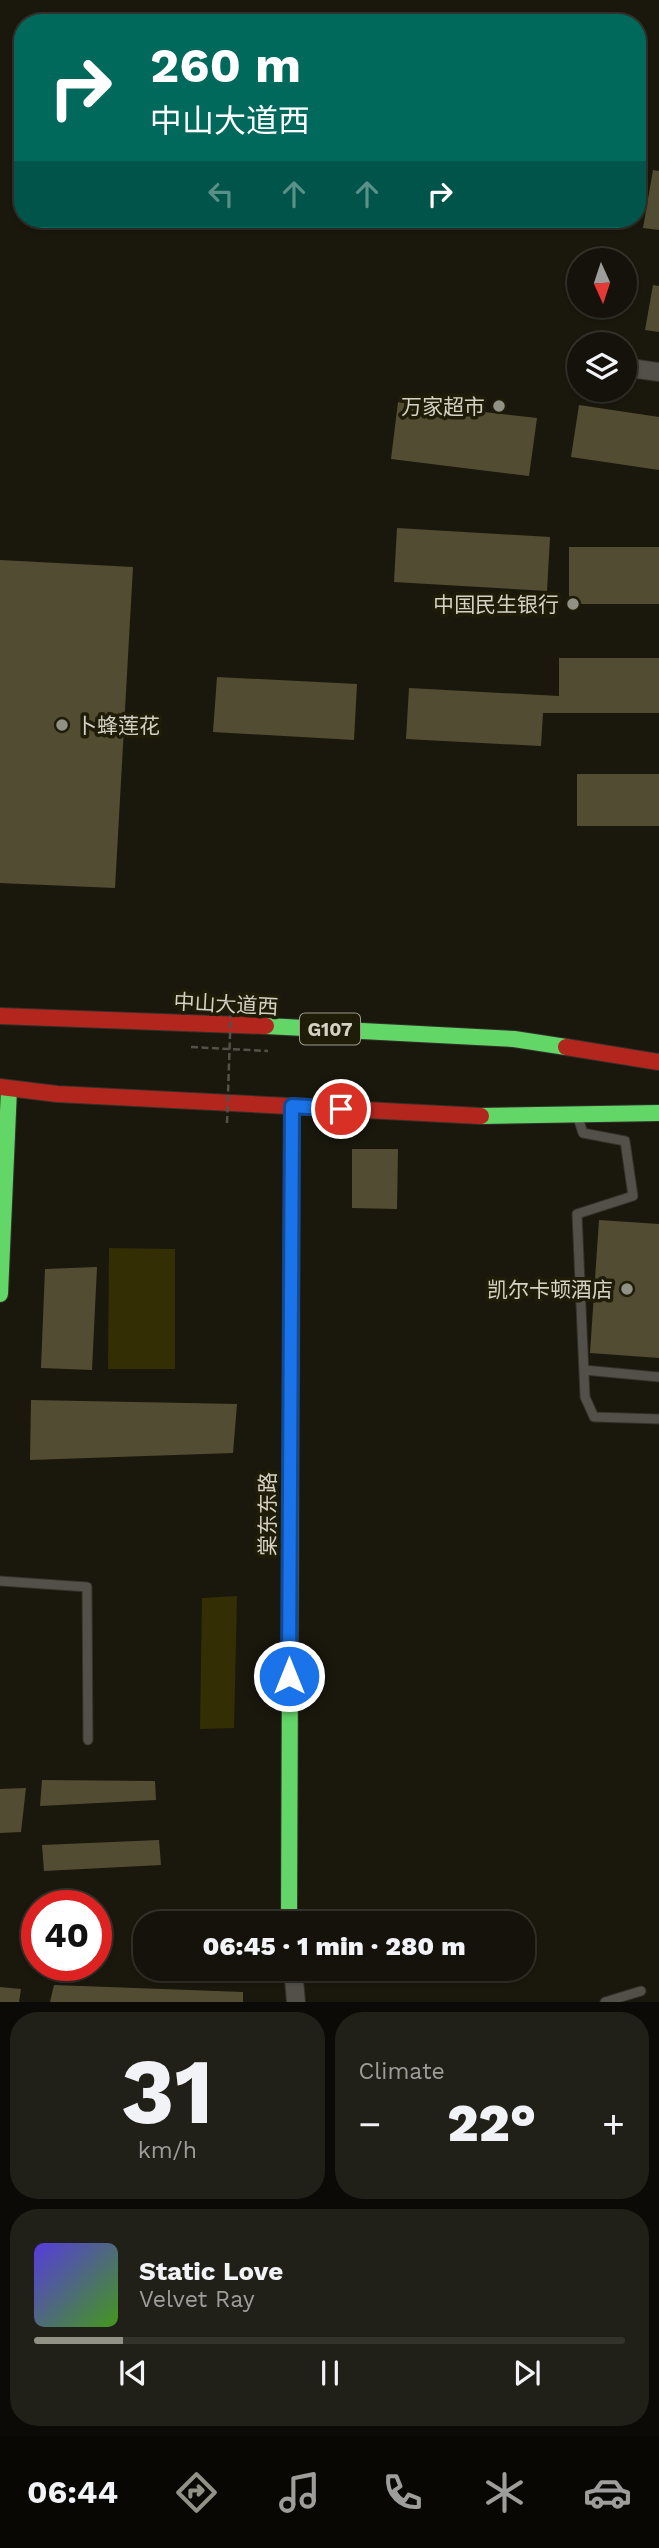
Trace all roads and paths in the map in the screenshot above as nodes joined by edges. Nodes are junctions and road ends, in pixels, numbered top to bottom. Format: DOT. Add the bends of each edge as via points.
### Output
graph roads {
  1 [pos="637,369"];
  2 [pos="659,372"];
  3 [pos="231,1006"];
  4 [pos="0,1017"];
  5 [pos="659,1062"];
  6 [pos="4,1088"];
  7 [pos="292,1106"];
  8 [pos="659,1114"];
  9 [pos="578,1116"];
  10 [pos="226,1123"];
  11 [pos="0,1294"];
  12 [pos="584,1370"];
  13 [pos="659,1377"];
  14 [pos="659,1419"];
  15 [pos="0,1581"];
  16 [pos="88,1740"];
  17 [pos="289,1911"];
  18 [pos="294,1981"];
  19 [pos="641,1991"];
  20 [pos="296,2002"];
  21 [pos="605,2002"];
  1 -- 2 [label="street"];
  3 -- 10 [label="path, bridge"];
  4 -- 5 [label="main road, 中山大道西 / G107" via="467,1036"];
  6 -- 7 [label="main road"];
  6 -- 11 [label="main road"];
  7 -- 9 [label="main road" via="476,1116"];
  7 -- 17 [label="main road, 棠东东路"];
  8 -- 9 [label="main road"];
  9 -- 12 [label="lane" via="583,1133 625,1141 633,1196 577,1214"];
  12 -- 13 [label="lane"];
  12 -- 14 [label="lane" via="585,1397 594,1417"];
  15 -- 16 [label="lane" via="87,1587"];
  18 -- 20 [label="street"];
  19 -- 21 [label="lane"];
}
